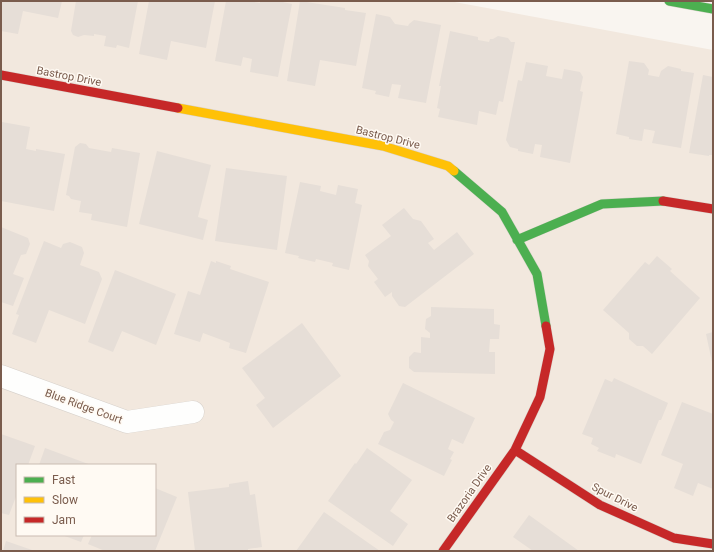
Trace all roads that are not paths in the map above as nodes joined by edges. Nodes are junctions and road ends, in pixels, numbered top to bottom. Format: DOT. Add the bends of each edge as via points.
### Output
graph roads {
  1 [pos="669,1"];
  2 [pos="713,9"];
  3 [pos="1,75"];
  4 [pos="713,209"];
  5 [pos="518,240"];
  6 [pos="1,376"];
  7 [pos="193,412"];
  8 [pos="515,450"];
  9 [pos="713,544"];
  10 [pos="443,551"];
  1 -- 2 [label="street"];
  3 -- 5 [label="street, Bastrop Drive" via="383,146 448,166 502,212"];
  4 -- 5 [label="street" via="667,201 602,204"];
  5 -- 8 [label="street, Bastrop Drive" via="537,274 550,349 540,397"];
  6 -- 7 [label="street, Blue Ridge Court" via="127,422"];
  8 -- 9 [label="street, Spur Drive" via="600,505 674,538"];
  8 -- 10 [label="street, Brazoria Drive"];
}
